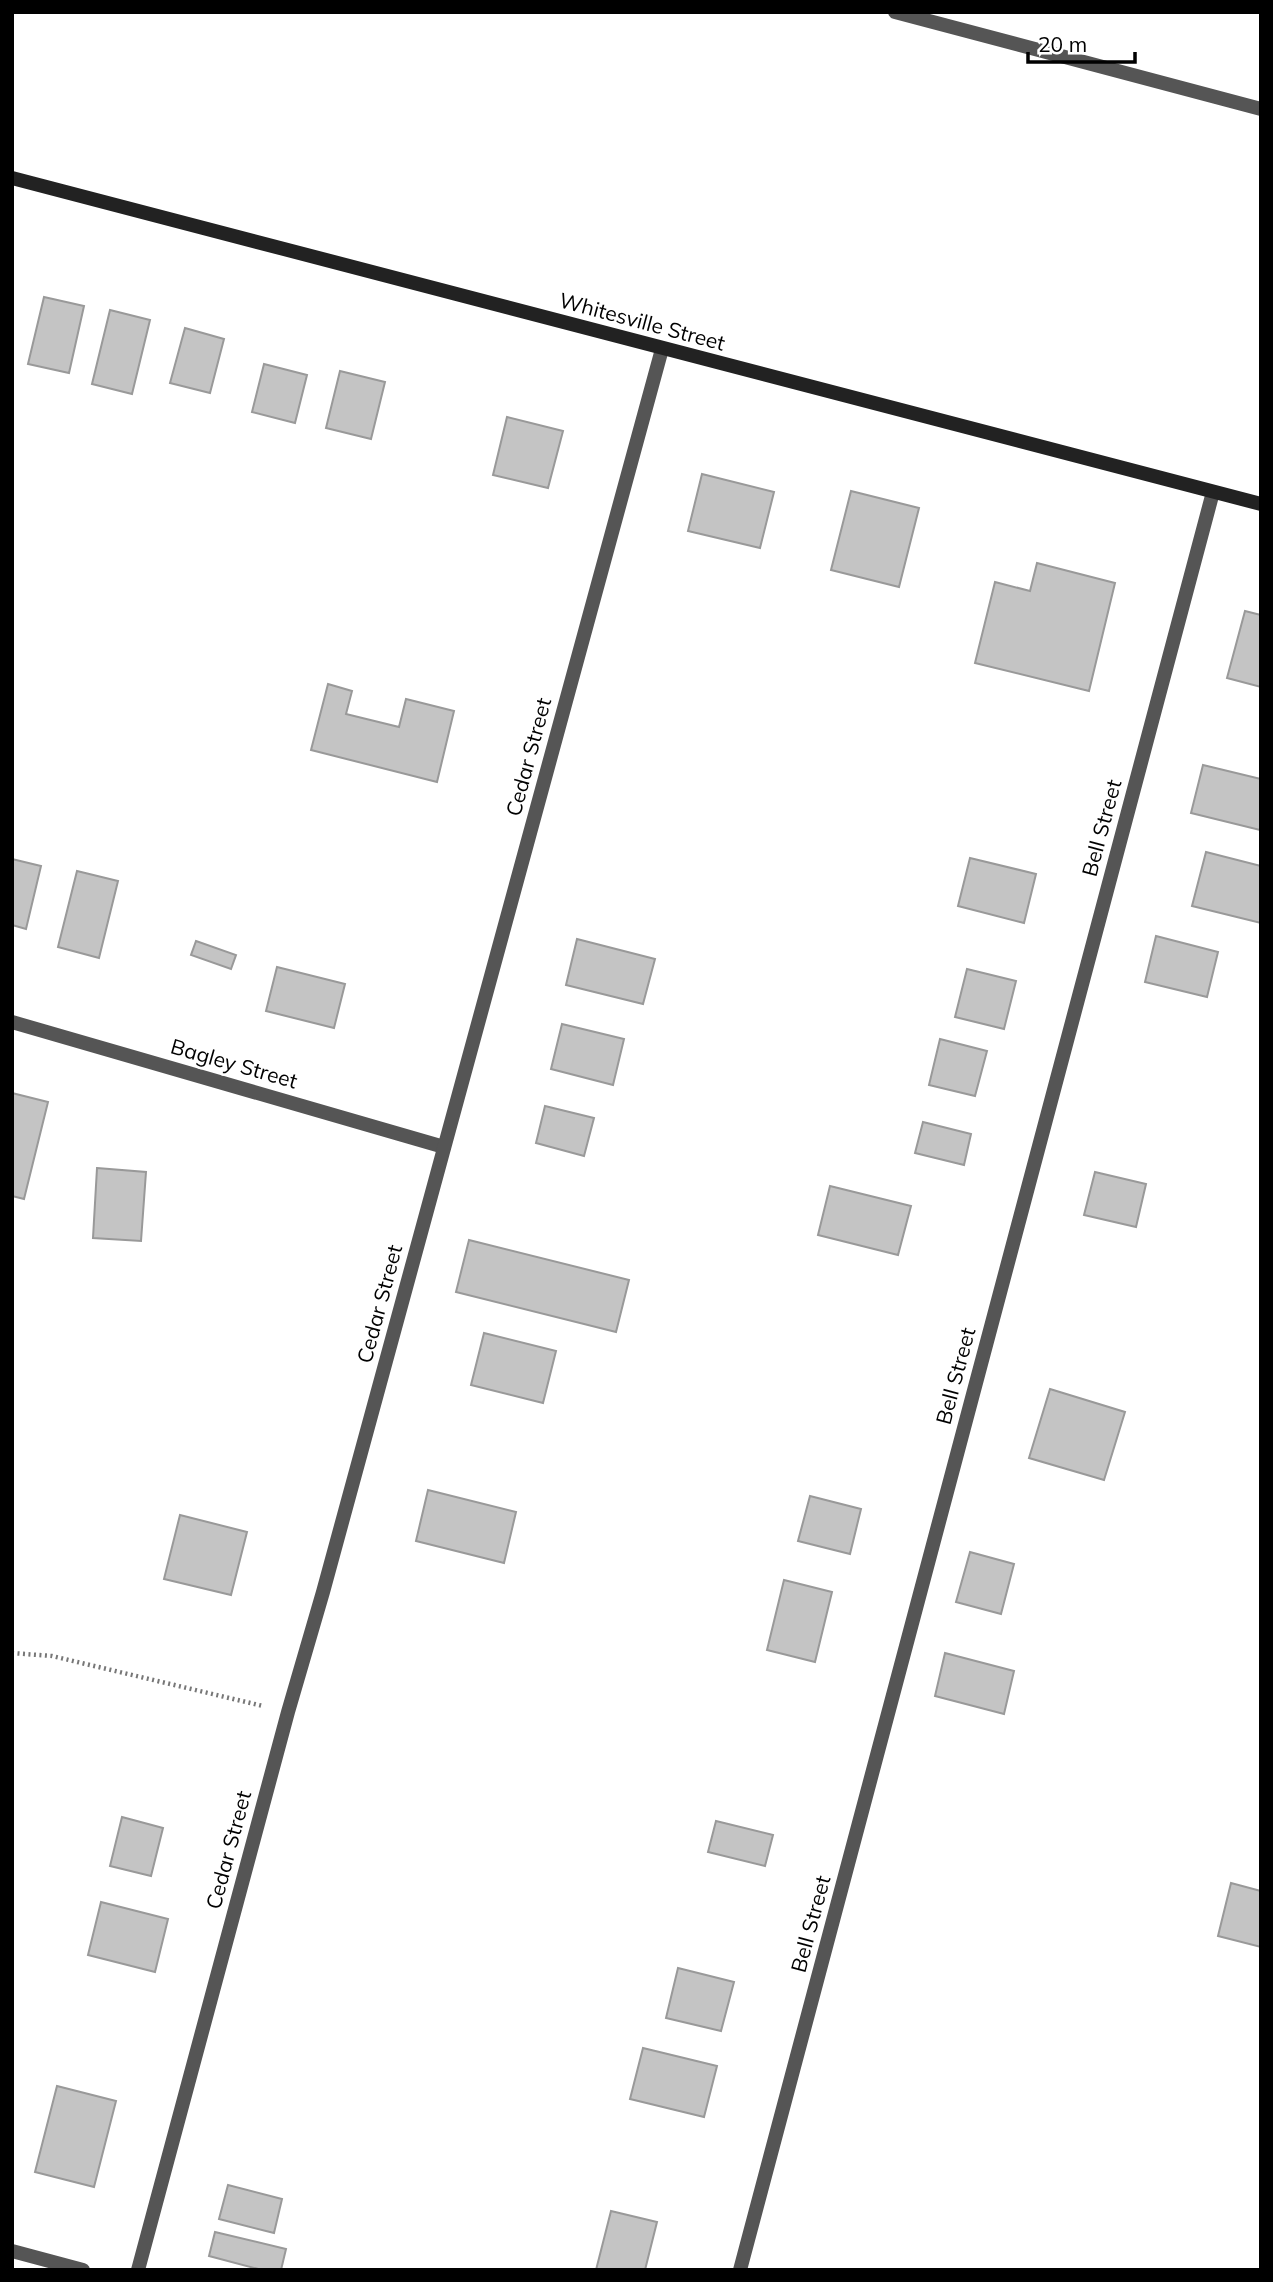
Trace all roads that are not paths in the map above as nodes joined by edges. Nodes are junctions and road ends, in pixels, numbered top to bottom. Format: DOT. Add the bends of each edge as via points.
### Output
graph roads {
  1 [pos="895,12"];
  2 [pos="1261,110"];
  3 [pos="12,178"];
  4 [pos="662,349"];
  5 [pos="1213,492"];
  6 [pos="1261,504"];
  7 [pos="12,1022"];
  8 [pos="444,1147"];
  9 [pos="12,2251"];
  10 [pos="83,2270"];
  11 [pos="138,2270"];
  12 [pos="740,2270"];
  1 -- 2 [label="street"];
  3 -- 4 [label="main road, Whitesville Street"];
  4 -- 5 [label="main road, Whitesville Street"];
  4 -- 8 [label="street, Cedar Street"];
  5 -- 6 [label="main road, Whitesville Street"];
  5 -- 12 [label="street, Bell Street"];
  7 -- 8 [label="street, Bagley Street"];
  8 -- 11 [label="street, Cedar Street"];
  9 -- 10 [label="street"];
}
